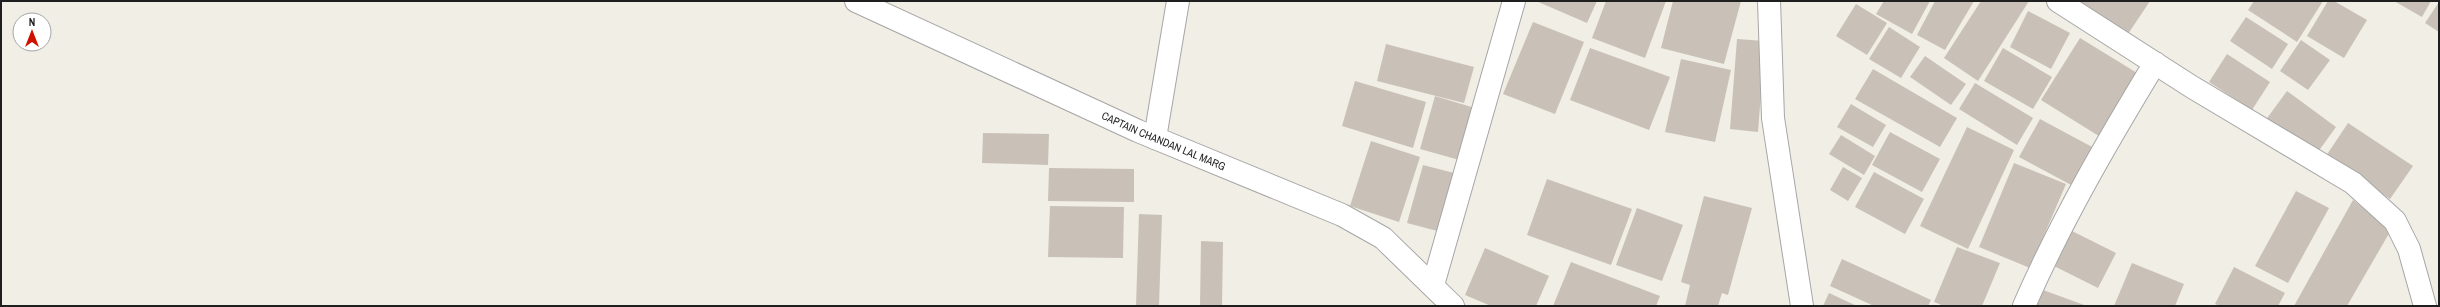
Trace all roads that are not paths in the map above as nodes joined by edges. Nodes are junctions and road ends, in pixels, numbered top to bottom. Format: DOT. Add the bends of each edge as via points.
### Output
graph roads {
  1 [pos="856,1"];
  2 [pos="1178,1"];
  3 [pos="1514,1"];
  4 [pos="1769,1"];
  5 [pos="2058,1"];
  6 [pos="2155,63"];
  7 [pos="1155,138"];
  8 [pos="1433,285"];
  9 [pos="1453,306"];
  10 [pos="1802,306"];
  11 [pos="2024,306"];
  12 [pos="2425,306"];
  1 -- 7 [label="street, CAPTAIN CHANDAN LAL MARG"];
  2 -- 7 [label="street"];
  3 -- 8 [label="street"];
  4 -- 10 [label="street" via="1773,118"];
  5 -- 6 [label="street"];
  6 -- 11 [label="street" via="2103,150 2058,233"];
  6 -- 12 [label="street" via="2353,183 2395,221 2409,248"];
  7 -- 8 [label="street, CAPTAIN CHANDAN LAL MARG" via="1342,215 1383,238"];
  8 -- 9 [label="street, CAPTAIN CHANDAN LAL MARG"];
}
